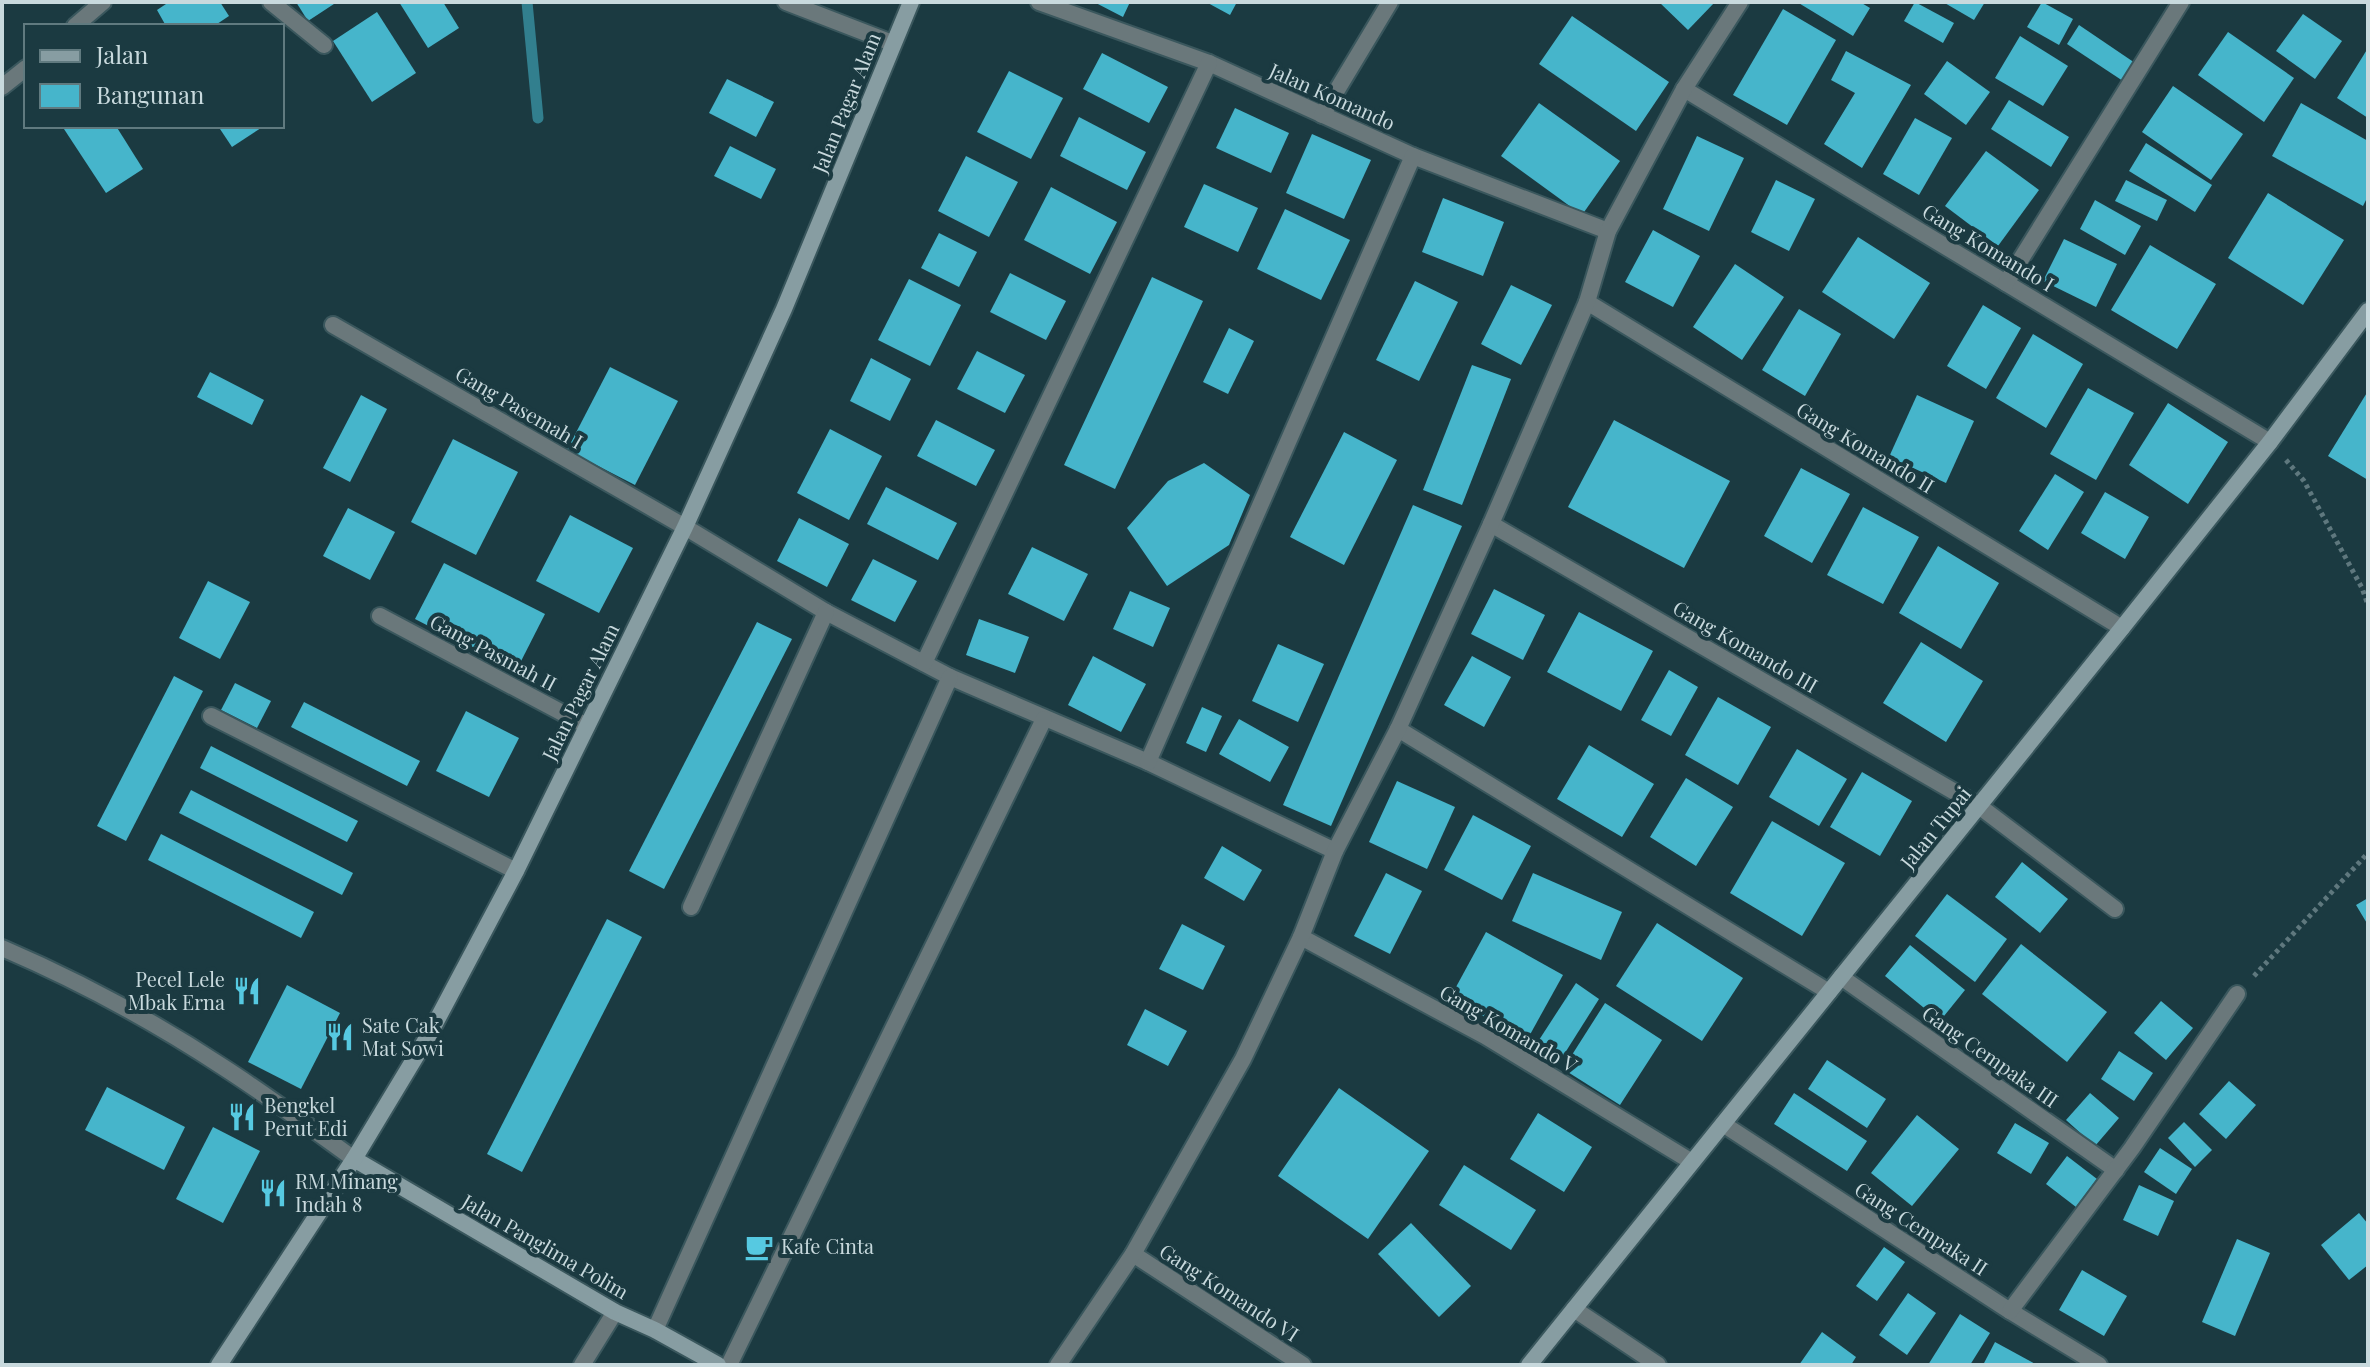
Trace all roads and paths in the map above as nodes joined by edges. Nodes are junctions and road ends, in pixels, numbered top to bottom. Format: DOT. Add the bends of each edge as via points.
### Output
graph roads {
  1 [pos="103,2"];
  2 [pos="271,2"];
  3 [pos="786,2"];
  4 [pos="911,2"];
  5 [pos="1039,2"];
  6 [pos="1390,2"];
  7 [pos="1740,2"];
  8 [pos="2181,2"];
  9 [pos="77,24"];
  10 [pos="892,43"];
  11 [pos="324,45"];
  12 [pos="1209,63"];
  13 [pos="24,70"];
  14 [pos="2,87"];
  15 [pos="1684,89"];
  16 [pos="1322,115"];
  17 [pos="1413,156"];
  18 [pos="1608,231"];
  19 [pos="2006,283"];
  20 [pos="1587,302"];
  21 [pos="2368,311"];
  22 [pos="333,325"];
  23 [pos="2270,442"];
  24 [pos="1491,524"];
  25 [pos="685,527"];
  26 [pos="2368,605"];
  27 [pos="826,612"];
  28 [pos="380,616"];
  29 [pos="2122,628"];
  30 [pos="924,663"];
  31 [pos="950,677"];
  32 [pos="211,716"];
  33 [pos="1044,719"];
  34 [pos="587,726"];
  35 [pos="1398,729"];
  36 [pos="1148,762"];
  37 [pos="1979,806"];
  38 [pos="1335,851"];
  39 [pos="2368,853"];
  40 [pos="516,871"];
  41 [pos="691,907"];
  42 [pos="2115,909"];
  43 [pos="1301,937"];
  44 [pos="2,948"];
  45 [pos="1841,977"];
  46 [pos="1829,992"];
  47 [pos="2237,994"];
  48 [pos="1723,1124"];
  49 [pos="354,1159"];
  50 [pos="1692,1162"];
  51 [pos="2116,1170"];
  52 [pos="1133,1254"];
  53 [pos="1574,1309"];
  54 [pos="2010,1311"];
  55 [pos="615,1312"];
  56 [pos="655,1330"];
  57 [pos="219,1365"];
  58 [pos="582,1365"];
  59 [pos="718,1365"];
  60 [pos="729,1365"];
  61 [pos="1058,1365"];
  62 [pos="1303,1365"];
  63 [pos="1529,1365"];
  64 [pos="1658,1365"];
  65 [pos="2099,1365"];
  1 -- 9 [label="street"];
  2 -- 11 [label="street"];
  3 -- 10 [label="street"];
  4 -- 10 [label="street, Jalan Pagar Alam"];
  5 -- 12 [label="street, Jalan Komando"];
  6 -- 16 [label="street"];
  7 -- 15 [label="street"];
  8 -- 19 [label="street"];
  10 -- 25 [label="street, Jalan Pagar Alam" via="784,309"];
  12 -- 16 [label="street, Jalan Komando"];
  12 -- 30 [label="street"];
  13 -- 14 [label="street"];
  15 -- 18 [label="street"];
  15 -- 19 [label="street, Gang Komando I"];
  16 -- 17 [label="street, Jalan Komando"];
  17 -- 18 [label="street, Jalan Komando"];
  17 -- 36 [label="street"];
  18 -- 20 [label="street"];
  19 -- 23 [label="street, Gang Komando I"];
  20 -- 24 [label="street"];
  20 -- 29 [label="street, Gang Komando II"];
  21 -- 23 [label="street, Jalan Tupai"];
  22 -- 25 [label="street, Gang Pasemah I"];
  23 -- 26 [label="path" via="2304,481"];
  23 -- 29 [label="street, Jalan Tupai"];
  24 -- 35 [label="street"];
  24 -- 37 [label="street, Gang Komando III"];
  25 -- 27 [label="street, Gang Pasemah I"];
  25 -- 34 [label="street, Jalan Pagar Alam"];
  27 -- 30 [label="street, Gang Pasemah I"];
  27 -- 41 [label="street"];
  28 -- 34 [label="street, Gang Pasmah II"];
  29 -- 37 [label="street, Jalan Tupai"];
  30 -- 31 [label="street, Gang Pasemah I"];
  31 -- 33 [label="street, Gang Pasemah I"];
  31 -- 56 [label="street"];
  32 -- 40 [label="street"];
  33 -- 36 [label="street, Gang Pasemah I"];
  33 -- 60 [label="street"];
  34 -- 40 [label="street, Jalan Pagar Alam"];
  35 -- 38 [label="street"];
  35 -- 46 [label="street"];
  36 -- 38 [label="street, Gang Pasemah I"];
  37 -- 42 [label="street, Gang Komando III"];
  37 -- 45 [label="street, Jalan Tupai"];
  38 -- 43 [label="street"];
  39 -- 47 [label="path"];
  40 -- 49 [label="street, Jalan Pagar Alam" via="430,1033"];
  43 -- 50 [label="street, Gang Komando V" via="1485,1036"];
  43 -- 52 [label="street" via="1243,1059"];
  44 -- 49 [label="street" via="224,1067"];
  45 -- 46 [label="street, Jalan Tupai"];
  45 -- 51 [label="street, Gang Cempaka III"];
  46 -- 48 [label="street, Jalan Tupai"];
  47 -- 51 [label="street"];
  48 -- 50 [label="street, Jalan Tupai"];
  48 -- 54 [label="street, Gang Cempaka II"];
  49 -- 55 [label="street, Jalan Panglima Polim"];
  49 -- 57 [label="street, Jalan Pagar Alam"];
  50 -- 53 [label="street, Jalan Tupai"];
  51 -- 54 [label="street"];
  52 -- 61 [label="street"];
  52 -- 62 [label="street, Gang Komando VI"];
  53 -- 63 [label="street, Jalan Tupai"];
  53 -- 64 [label="street"];
  54 -- 65 [label="street, Gang Cempaka II"];
  55 -- 56 [label="street, Jalan Panglima Polim"];
  55 -- 58 [label="street"];
  56 -- 59 [label="street, Jalan Panglima Polim"];
}
